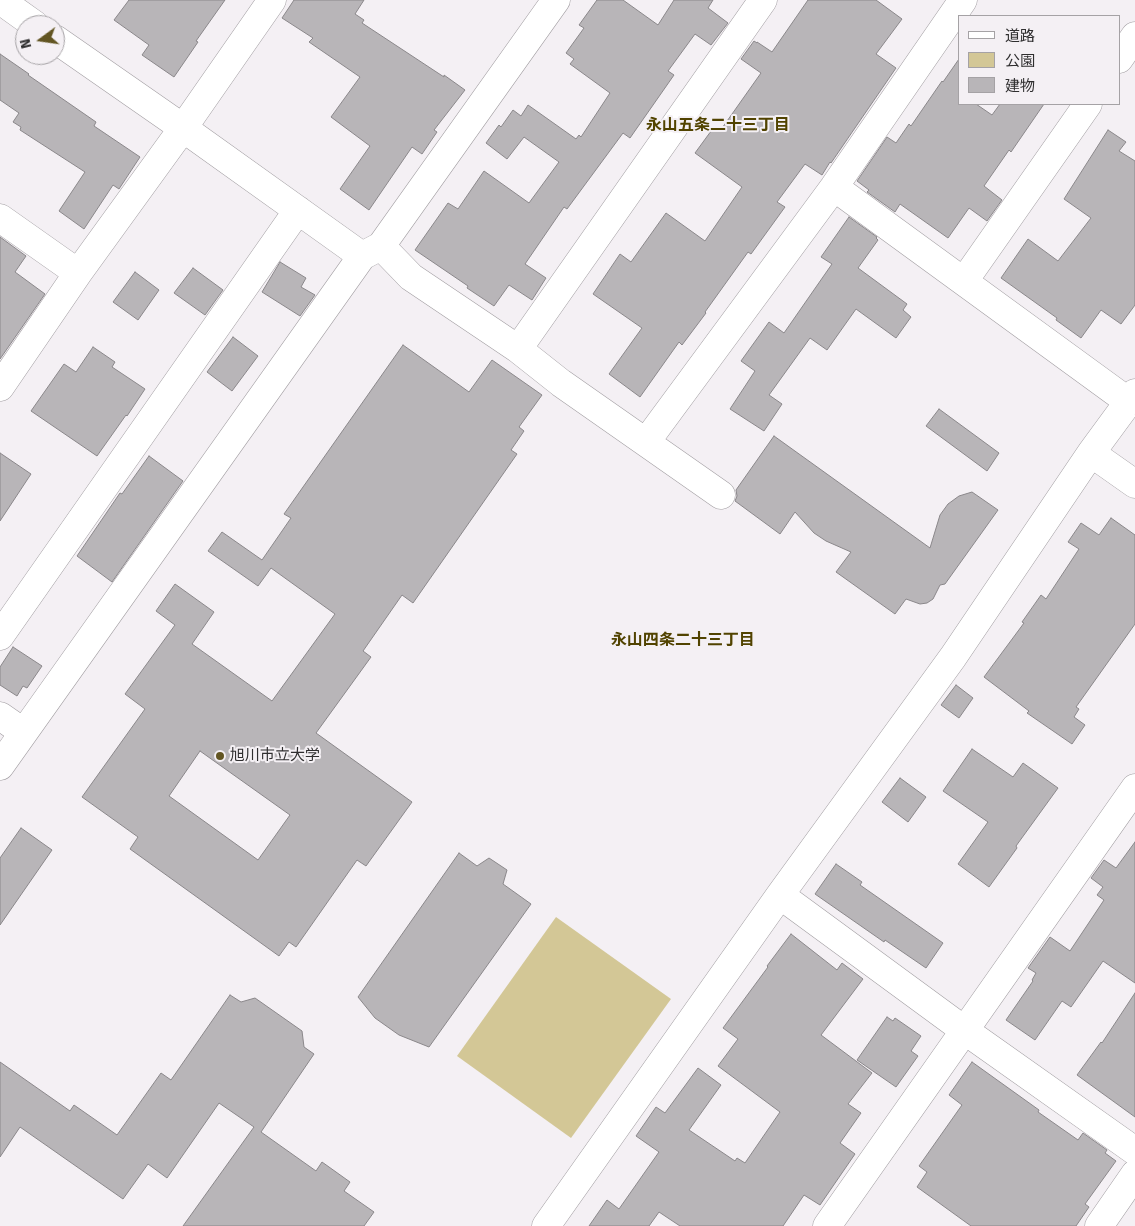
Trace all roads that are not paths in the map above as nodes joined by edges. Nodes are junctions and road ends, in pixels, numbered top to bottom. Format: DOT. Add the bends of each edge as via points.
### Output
graph roads {
  1 [pos="0,0"];
  2 [pos="272,0"];
  3 [pos="556,0"];
  4 [pos="763,0"];
  5 [pos="963,0"];
  6 [pos="21,15"];
  7 [pos="1135,36"];
  8 [pos="65,46"];
  9 [pos="1120,58"];
  10 [pos="1087,105"];
  11 [pos="184,128"];
  12 [pos="834,187"];
  13 [pos="298,210"];
  14 [pos="0,218"];
  15 [pos="372,251"];
  16 [pos="78,273"];
  17 [pos="964,281"];
  18 [pos="518,349"];
  19 [pos="0,388"];
  20 [pos="1132,398"];
  21 [pos="646,442"];
  22 [pos="1091,453"];
  23 [pos="1135,484"];
  24 [pos="721,495"];
  25 [pos="0,636"];
  26 [pos="0,716"];
  27 [pos="23,732"];
  28 [pos="0,766"];
  29 [pos="1135,788"];
  30 [pos="780,895"];
  31 [pos="964,1030"];
  32 [pos="1135,1151"];
  33 [pos="1135,1174"];
  34 [pos="546,1226"];
  35 [pos="827,1226"];
  36 [pos="1099,1226"];
  1 -- 6 [label="street"];
  2 -- 11 [label="street"];
  3 -- 15 [label="street"];
  4 -- 18 [label="street"];
  5 -- 12 [label="street"];
  7 -- 9 [label="street"];
  8 -- 11 [label="street"];
  10 -- 17 [label="street"];
  11 -- 13 [label="street"];
  11 -- 16 [label="street"];
  12 -- 17 [label="street"];
  12 -- 21 [label="street"];
  13 -- 15 [label="street"];
  13 -- 25 [label="street"];
  14 -- 16 [label="street"];
  15 -- 18 [label="street"];
  15 -- 27 [label="street"];
  16 -- 19 [label="street"];
  17 -- 20 [label="street"];
  18 -- 21 [label="street"];
  20 -- 22 [label="street"];
  21 -- 24 [label="street"];
  22 -- 23 [label="street"];
  22 -- 30 [label="street" via="953,657"];
  26 -- 27 [label="street"];
  27 -- 28 [label="street"];
  29 -- 31 [label="street"];
  30 -- 31 [label="street"];
  30 -- 34 [label="street"];
  31 -- 32 [label="street"];
  31 -- 35 [label="street"];
  33 -- 36 [label="street"];
}
